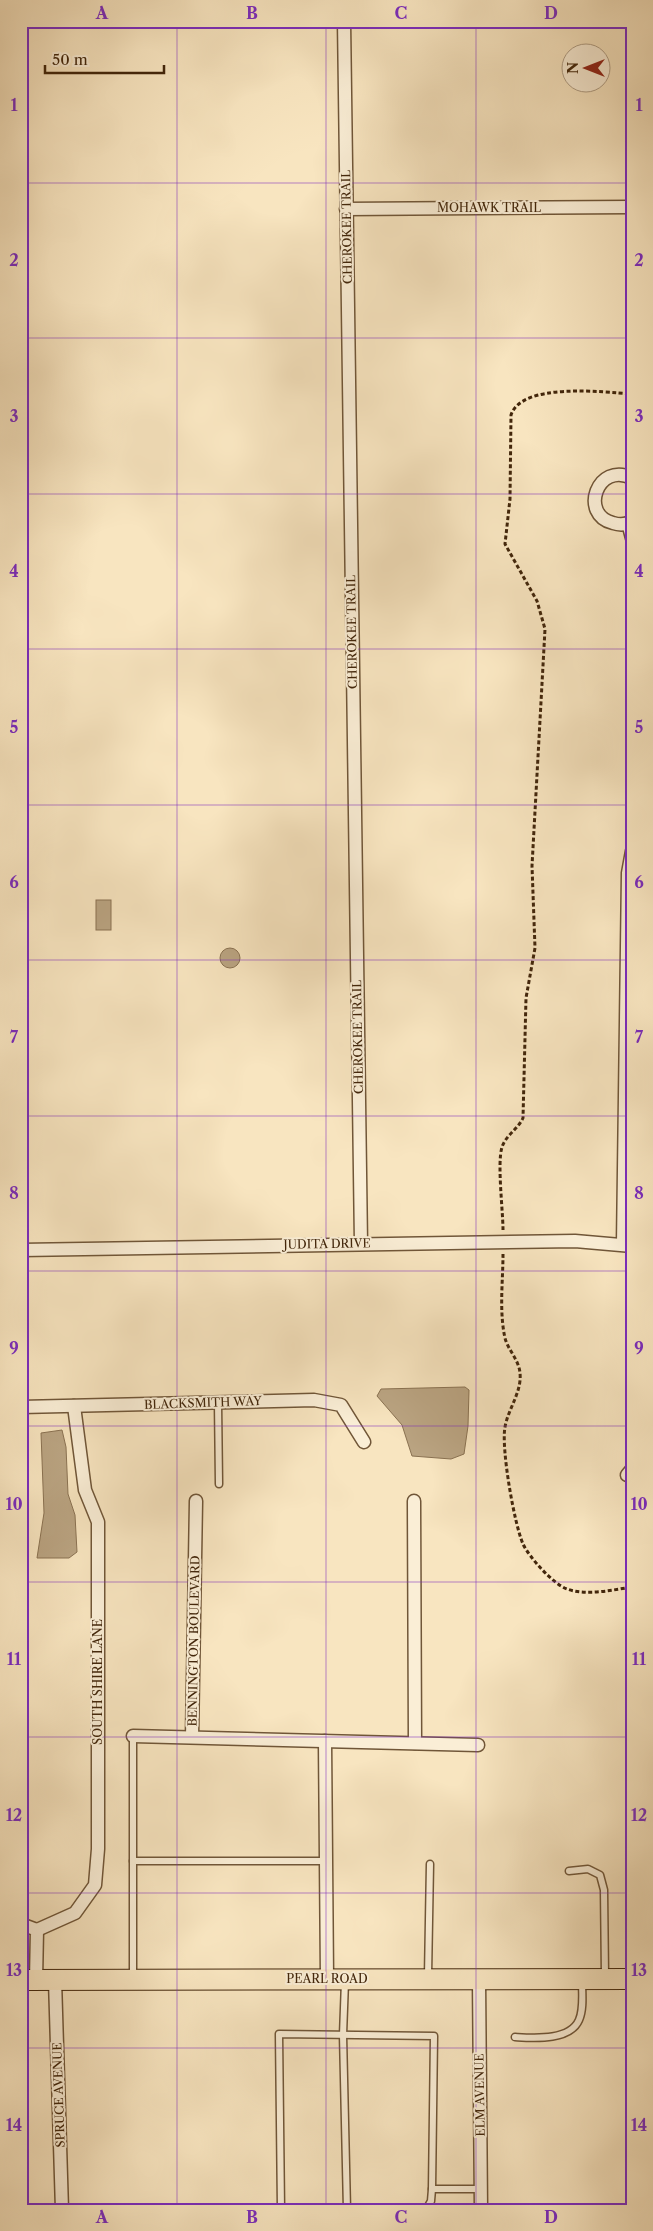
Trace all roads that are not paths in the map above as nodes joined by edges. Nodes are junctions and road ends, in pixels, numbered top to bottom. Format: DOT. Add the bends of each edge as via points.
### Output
graph roads {
  1 [pos="344,21"];
  2 [pos="632,207"];
  3 [pos="346,209"];
  4 [pos="632,478"];
  5 [pos="630,522"];
  6 [pos="632,538"];
  7 [pos="632,851"];
  8 [pos="629,1034"];
  9 [pos="361,1244"];
  10 [pos="627,1245"];
  11 [pos="21,1250"];
  12 [pos="218,1403"];
  13 [pos="74,1406"];
  14 [pos="21,1407"];
  15 [pos="364,1442"];
  16 [pos="219,1484"];
  17 [pos="196,1501"];
  18 [pos="414,1501"];
  19 [pos="133,1736"];
  20 [pos="192,1737"];
  21 [pos="325,1741"];
  22 [pos="416,1743"];
  23 [pos="478,1745"];
  24 [pos="133,1861"];
  25 [pos="326,1861"];
  26 [pos="430,1864"];
  27 [pos="568,1870"];
  28 [pos="21,1924"];
  29 [pos="37,1930"];
  30 [pos="336,1979"];
  31 [pos="605,1979"];
  32 [pos="632,1979"];
  33 [pos="38,1980"];
  34 [pos="133,1980"];
  35 [pos="428,1980"];
  36 [pos="479,1980"];
  37 [pos="582,1980"];
  38 [pos="343,2035"];
  39 [pos="515,2037"];
  40 [pos="432,2189"];
  41 [pos="481,2189"];
  42 [pos="62,2210"];
  43 [pos="281,2210"];
  44 [pos="347,2210"];
  45 [pos="426,2210"];
  46 [pos="481,2210"];
  1 -- 3 [label="street, CHEROKEE TRAIL"];
  2 -- 3 [label="street, MOHAWK TRAIL"];
  3 -- 9 [label="street, CHEROKEE TRAIL"];
  4 -- 5 [label="street" via="611,476 602,481 594,499 601,516 609,522 618,525"];
  5 -- 6 [label="street"];
  7 -- 8 [label="street" via="628,873"];
  8 -- 10 [label="street"];
  9 -- 10 [label="street, JUDITA DRIVE" via="575,1241"];
  9 -- 11 [label="street, JUDITA DRIVE"];
  12 -- 13 [label="street, BLACKSMITH WAY"];
  12 -- 15 [label="street, BLACKSMITH WAY" via="314,1400 341,1405"];
  12 -- 16 [label="lane"];
  13 -- 14 [label="street, BLACKSMITH WAY"];
  13 -- 29 [label="street, SOUTH SHIRE LANE" via="85,1490 98,1522 98,1849 95,1885 75,1913"];
  17 -- 20 [label="street, BENNINGTON BOULEVARD"];
  18 -- 22 [label="street"];
  19 -- 20 [label="street"];
  19 -- 24 [label="lane"];
  20 -- 21 [label="street, BENNINGTON BOULEVARD"];
  21 -- 22 [label="street, BENNINGTON BOULEVARD"];
  21 -- 25 [label="street"];
  22 -- 23 [label="street, BENNINGTON BOULEVARD"];
  24 -- 25 [label="lane"];
  24 -- 34 [label="lane"];
  25 -- 30 [label="street"];
  26 -- 35 [label="lane"];
  27 -- 31 [label="lane" via="588,1869 600,1875 604,1890"];
  28 -- 29 [label="street"];
  29 -- 33 [label="street, SPRUCE AVENUE"];
  30 -- 34 [label="main road, PEARL ROAD"];
  30 -- 35 [label="main road, PEARL ROAD"];
  30 -- 38 [label="lane"];
  31 -- 32 [label="main road, PEARL ROAD"];
  31 -- 37 [label="main road, PEARL ROAD"];
  33 -- 34 [label="main road, PEARL ROAD"];
  33 -- 42 [label="street, SPRUCE AVENUE"];
  35 -- 36 [label="main road, PEARL ROAD"];
  36 -- 37 [label="main road, PEARL ROAD"];
  36 -- 41 [label="street, ELM AVENUE"];
  37 -- 39 [label="lane" via="580,2019 575,2027 561,2034"];
  38 -- 40 [label="lane" via="434,2036"];
  38 -- 43 [label="lane" via="279,2034"];
  38 -- 44 [label="lane"];
  40 -- 41 [label="lane"];
  40 -- 45 [label="lane"];
  41 -- 46 [label="street, ELM AVENUE"];
}
